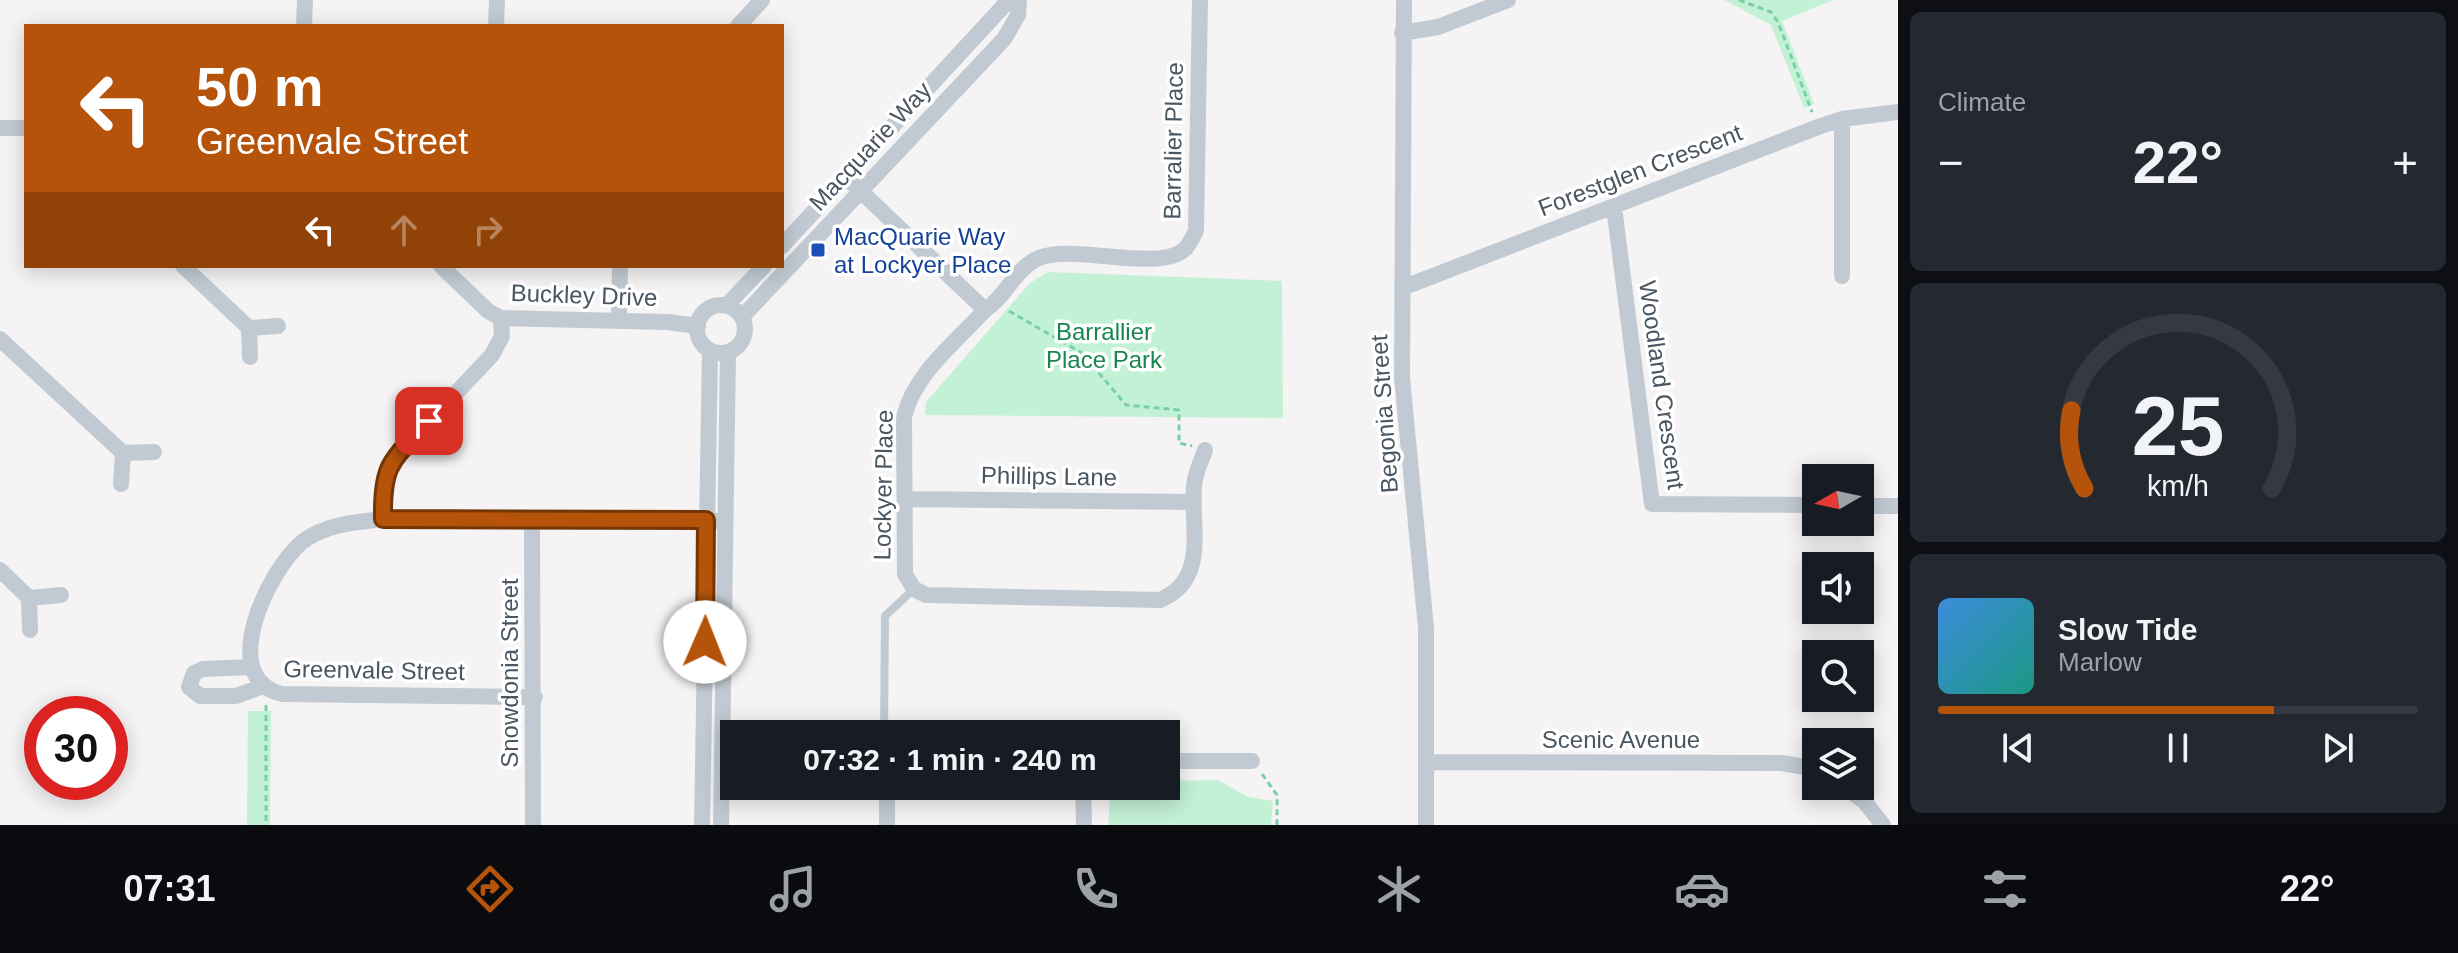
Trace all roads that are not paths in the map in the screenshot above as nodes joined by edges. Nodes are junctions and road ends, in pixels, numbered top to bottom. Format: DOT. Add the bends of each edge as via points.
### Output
graph roads {
  1 [pos="305,0"];
  2 [pos="497,0"];
  3 [pos="762,0"];
  4 [pos="1009,0"];
  5 [pos="1019,0"];
  6 [pos="1200,0"];
  7 [pos="1404,0"];
  8 [pos="1508,0"];
  9 [pos="304,24"];
  10 [pos="496,24"];
  11 [pos="740,24"];
  12 [pos="1402,33"];
  13 [pos="1898,112"];
  14 [pos="1842,119"];
  15 [pos="0,128"];
  16 [pos="24,128"];
  17 [pos="846,177"];
  18 [pos="861,191"];
  19 [pos="1614,207"];
  20 [pos="784,244"];
  21 [pos="185,268"];
  22 [pos="443,268"];
  23 [pos="620,268"];
  24 [pos="762,268"];
  25 [pos="1842,276"];
  26 [pos="1402,288"];
  27 [pos="727,305"];
  28 [pos="991,307"];
  29 [pos="742,317"];
  30 [pos="501,318"];
  31 [pos="619,321"];
  32 [pos="278,326"];
  33 [pos="698,326"];
  34 [pos="249,328"];
  35 [pos="0,339"];
  36 [pos="710,350"];
  37 [pos="728,352"];
  38 [pos="250,357"];
  39 [pos="1205,450"];
  40 [pos="154,452"];
  41 [pos="123,453"];
  42 [pos="121,484"];
  43 [pos="905,499"];
  44 [pos="1193,502"];
  45 [pos="1802,505"];
  46 [pos="1874,506"];
  47 [pos="1898,506"];
  48 [pos="383,519"];
  49 [pos="532,520"];
  50 [pos="706,520"];
  51 [pos="724,521"];
  52 [pos="0,570"];
  53 [pos="914,589"];
  54 [pos="61,595"];
  55 [pos="29,598"];
  56 [pos="30,630"];
  57 [pos="251,667"];
  58 [pos="264,689"];
  59 [pos="535,697"];
  60 [pos="884,720"];
  61 [pos="1180,761"];
  62 [pos="1252,761"];
  63 [pos="1426,762"];
  64 [pos="1802,767"];
  65 [pos="887,800"];
  66 [pos="1083,800"];
  67 [pos="1863,800"];
  68 [pos="533,825"];
  69 [pos="702,825"];
  70 [pos="721,825"];
  71 [pos="887,825"];
  72 [pos="1084,825"];
  73 [pos="1426,825"];
  74 [pos="1883,825"];
  1 -- 9 [label="street"];
  2 -- 10 [label="street"];
  3 -- 11 [label="street"];
  4 -- 17 [label="street, Macquarie Way"];
  5 -- 18 [label="street, Macquarie Way" via="1018,15 1004,39"];
  6 -- 28 [label="street, Barralier Place" via="1196,231 1185,249 1165,258 1039,258 1024,267"];
  7 -- 12 [label="street, Begonia Street"];
  8 -- 12 [label="street" via="1438,27"];
  12 -- 26 [label="street, Begonia Street"];
  13 -- 14 [label="street, Forestglen Crescent"];
  14 -- 19 [label="street, Forestglen Crescent"];
  14 -- 25 [label="street"];
  15 -- 16 [label="street"];
  17 -- 18 [label="street"];
  17 -- 20 [label="street, Macquarie Way"];
  18 -- 28 [label="street"];
  18 -- 29 [label="street, Macquarie Way"];
  19 -- 26 [label="street, Forestglen Crescent"];
  19 -- 45 [label="street, Woodland Crescent" via="1652,504"];
  21 -- 34 [label="street"];
  22 -- 30 [label="street, Buckley Drive"];
  23 -- 31 [label="street"];
  24 -- 27 [label="street"];
  26 -- 63 [label="street, Begonia Street" via="1402,378 1426,628"];
  27 -- 29 [label="street"];
  27 -- 33 [label="street" via="708,309"];
  28 -- 43 [label="street, Lockyer Place" via="908,400"];
  29 -- 37 [label="street" via="744,338"];
  30 -- 31 [label="street, Buckley Drive"];
  30 -- 48 [label="street" via="502,336 492,355 388,465"];
  31 -- 33 [label="street, Buckley Drive"];
  32 -- 34 [label="street"];
  33 -- 36 [label="street" via="700,340"];
  34 -- 38 [label="street"];
  35 -- 41 [label="street"];
  36 -- 37 [label="street"];
  36 -- 50 [label="street"];
  37 -- 51 [label="street"];
  39 -- 44 [label="street, Lockyer Place"];
  40 -- 41 [label="street"];
  41 -- 42 [label="street"];
  43 -- 44 [label="street, Phillips Lane"];
  43 -- 53 [label="street, Lockyer Place" via="905,574"];
  44 -- 53 [label="street, Lockyer Place" via="1192,570 1175,594 1160,600 926,595"];
  46 -- 47 [label="street"];
  48 -- 49 [label="street, Greenvale Street"];
  48 -- 57 [label="street, Greenvale Street" via="337,524 304,541 284,561 266,588 254,623"];
  49 -- 50 [label="street, Greenvale Street"];
  49 -- 59 [label="street, Snowdonia Street"];
  50 -- 51 [label="street, Greenvale Street"];
  50 -- 69 [label="street"];
  51 -- 70 [label="street"];
  52 -- 55 [label="street"];
  53 -- 60 [label="lane" via="885,616"];
  54 -- 55 [label="street"];
  55 -- 56 [label="street"];
  57 -- 58 [label="street, Greenvale Street"];
  57 -- 58 [label="street, Greenvale Street" via="203,669 194,673 189,687 200,696"];
  58 -- 59 [label="street, Greenvale Street" via="282,694"];
  59 -- 68 [label="street, Snowdonia Street"];
  61 -- 62 [label="street"];
  63 -- 64 [label="street, Scenic Avenue"];
  63 -- 73 [label="street, Begonia Street"];
  65 -- 71 [label="street"];
  66 -- 72 [label="street"];
  67 -- 74 [label="street"];
}
